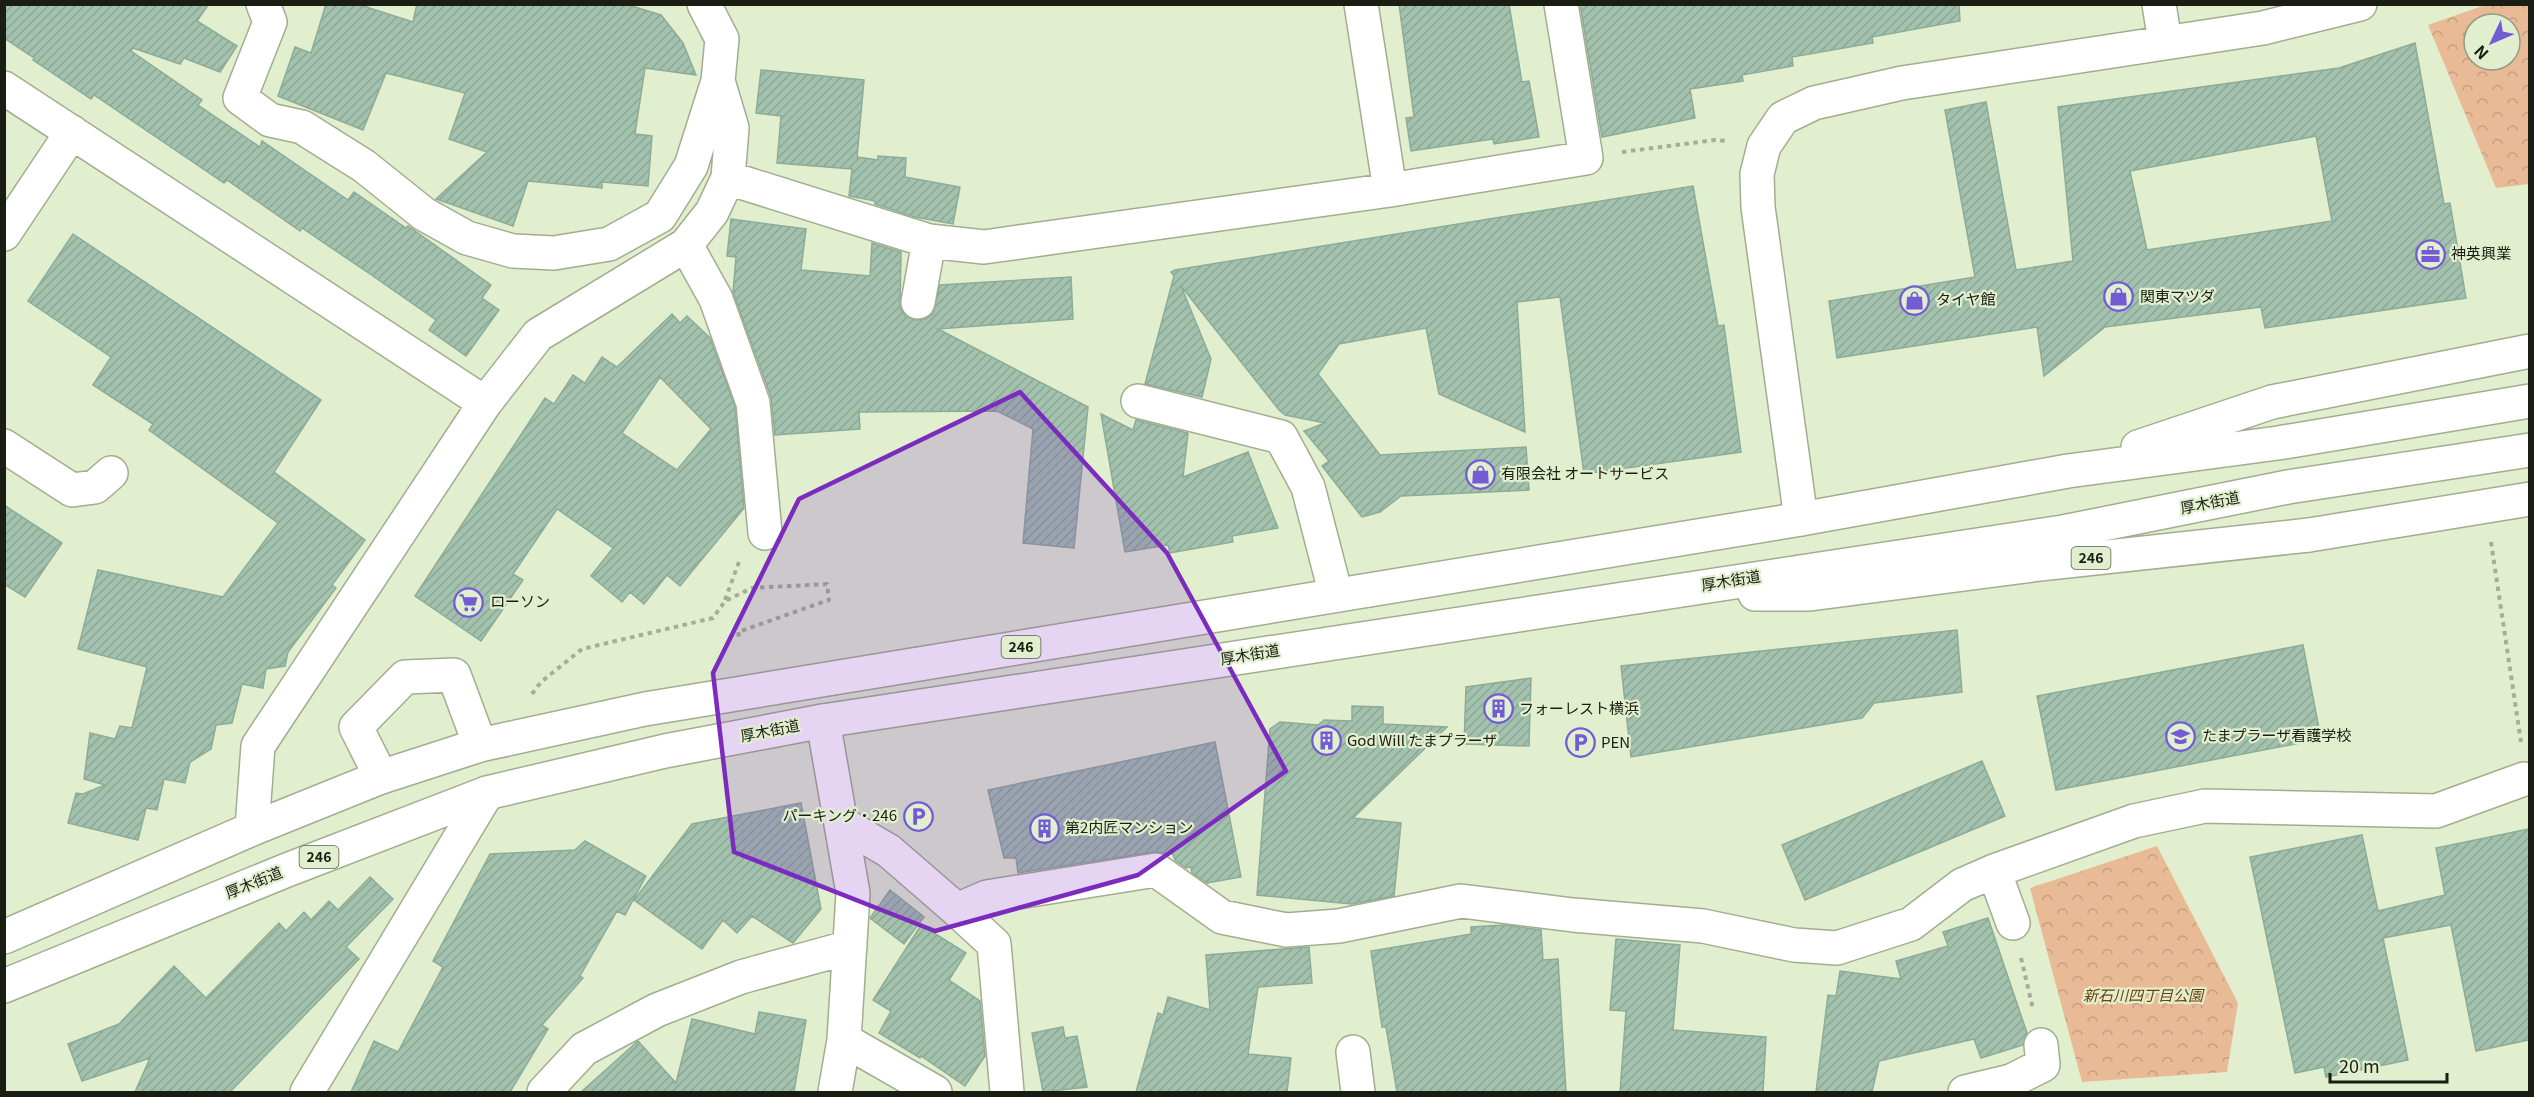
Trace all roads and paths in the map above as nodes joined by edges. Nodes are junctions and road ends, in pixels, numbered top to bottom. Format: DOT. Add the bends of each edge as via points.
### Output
graph roads {
  1 [pos="263,4"];
  2 [pos="704,4"];
  3 [pos="1361,4"];
  4 [pos="1561,4"];
  5 [pos="2158,4"];
  6 [pos="2360,4"];
  7 [pos="2165,42"];
  8 [pos="718,81"];
  9 [pos="4,88"];
  10 [pos="72,132"];
  11 [pos="1715,140"];
  12 [pos="1620,153"];
  13 [pos="728,178"];
  14 [pos="1390,190"];
  15 [pos="4,234"];
  16 [pos="929,242"];
  17 [pos="686,245"];
  18 [pos="918,302"];
  19 [pos="2529,351"];
  20 [pos="1138,401"];
  21 [pos="2529,401"];
  22 [pos="485,403"];
  23 [pos="4,446"];
  24 [pos="2529,450"];
  25 [pos="2068,471"];
  26 [pos="111,472"];
  27 [pos="2529,499"];
  28 [pos="1801,519"];
  29 [pos="765,533"];
  30 [pos="2491,538"];
  31 [pos="1650,594"];
  32 [pos="1336,595"];
  33 [pos="740,641"];
  34 [pos="532,694"];
  35 [pos="823,721"];
  36 [pos="480,745"];
  37 [pos="2522,746"];
  38 [pos="381,777"];
  39 [pos="2524,779"];
  40 [pos="487,793"];
  41 [pos="843,824"];
  42 [pos="252,829"];
  43 [pos="1994,871"];
  44 [pos="957,910"];
  45 [pos="2013,923"];
  46 [pos="4,936"];
  47 [pos="850,947"];
  48 [pos="4,986"];
  49 [pos="844,1040"];
  50 [pos="2041,1045"];
  51 [pos="1353,1052"];
  52 [pos="307,1092"];
  53 [pos="544,1092"];
  54 [pos="835,1092"];
  55 [pos="935,1092"];
  56 [pos="1007,1092"];
  57 [pos="1358,1092"];
  58 [pos="1965,1092"];
  1 -- 8 [label="main road" via="270,22 240,98 270,120 302,127 424,214 467,238 513,251 554,253 609,244 660,216 691,166"];
  2 -- 8 [label="main road" via="722,39"];
  3 -- 14 [label="main road"];
  4 -- 14 [label="main road" via="1586,158"];
  5 -- 7 [label="main road"];
  6 -- 7 [label="main road" via="2263,28"];
  7 -- 28 [label="main road" via="1902,84 1814,103 1783,118 1764,146 1757,174 1758,207"];
  8 -- 13 [label="main road" via="732,128"];
  9 -- 10 [label="main road"];
  10 -- 15 [label="main road"];
  10 -- 22 [label="main road"];
  11 -- 12 [label="path"];
  13 -- 16 [label="main road"];
  13 -- 17 [label="main road" via="712,212"];
  14 -- 16 [label="main road" via="984,247"];
  16 -- 18 [label="main road"];
  17 -- 22 [label="main road" via="538,335"];
  17 -- 29 [label="main road" via="716,299 753,403"];
  19 -- 25 [label="main road, 246" via="2272,402"];
  20 -- 32 [label="main road" via="1281,437 1308,487"];
  21 -- 25 [label="main road, 246" via="2278,443"];
  22 -- 42 [label="main road" via="258,746"];
  23 -- 26 [label="main road" via="72,490 95,487"];
  24 -- 31 [label="main road, 厚木街道 / 246" via="2288,487 2063,532"];
  25 -- 28 [label="main road, 246"];
  27 -- 31 [label="main road, 246" via="2309,535 1810,594"];
  28 -- 32 [label="main road, 246"];
  30 -- 37 [label="path"];
  31 -- 35 [label="main road, 厚木街道 / 246"];
  32 -- 36 [label="main road, 246" via="645,709"];
  33 -- 34 [label="path" via="738,632 829,600 827,584 752,588 725,601 713,618 582,649"];
  35 -- 40 [label="main road, 厚木街道 / 246" via="665,751"];
  35 -- 41 [label="main road"];
  36 -- 38 [label="main road, 246"];
  36 -- 38 [label="main road" via="454,675 405,677 356,726"];
  38 -- 42 [label="main road, 246"];
  39 -- 43 [label="main road" via="2436,811 2205,807 2134,821"];
  40 -- 48 [label="main road, 厚木街道 / 246"];
  40 -- 52 [label="main road"];
  41 -- 44 [label="main road" via="889,851"];
  41 -- 47 [label="main road" via="853,892"];
  42 -- 46 [label="main road, 246"];
  43 -- 44 [label="main road" via="1962,885 1911,924 1837,948 1794,945 1703,926 1461,901 1339,926 1286,930 1222,917 1156,870 987,897"];
  43 -- 45 [label="main road"];
  44 -- 56 [label="main road" via="994,945"];
  45 -- 50 [label="path"];
  47 -- 49 [label="main road"];
  47 -- 53 [label="main road" via="741,977 657,1010 584,1049"];
  49 -- 54 [label="main road"];
  49 -- 55 [label="main road"];
  50 -- 58 [label="main road" via="2043,1065 2011,1081"];
  51 -- 57 [label="main road"];
}
